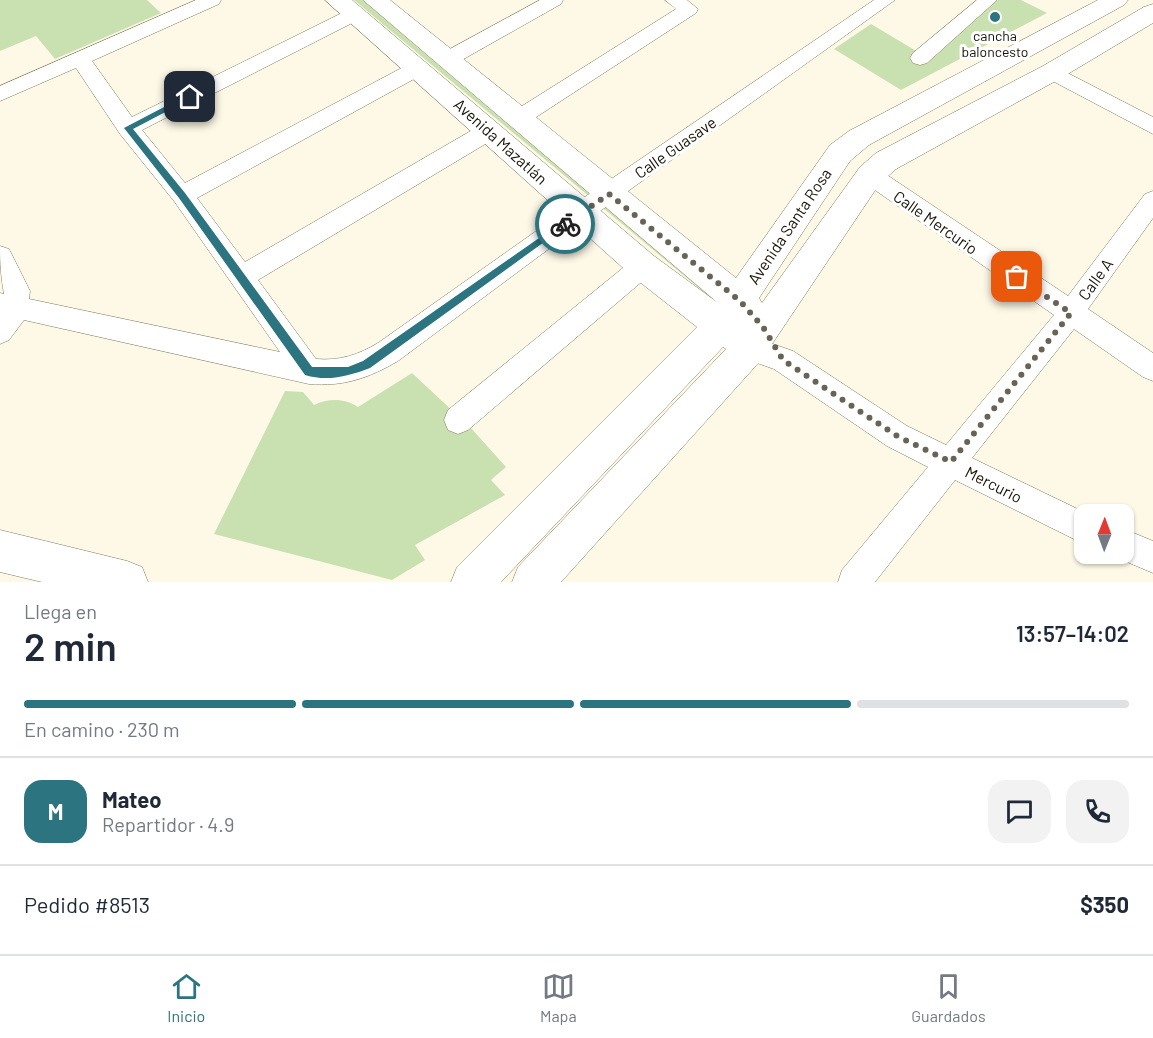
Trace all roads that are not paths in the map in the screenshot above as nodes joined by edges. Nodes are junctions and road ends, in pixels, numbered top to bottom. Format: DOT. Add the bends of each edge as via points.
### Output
graph roads {
  1 [pos="212,0"];
  2 [pos="554,0"];
  3 [pos="886,0"];
  4 [pos="988,0"];
  5 [pos="1116,0"];
  6 [pos="370,4"];
  7 [pos="681,5"];
  8 [pos="1153,12"];
  9 [pos="81,58"];
  10 [pos="920,58"];
  11 [pos="446,60"];
  12 [pos="418,68"];
  13 [pos="1052,72"];
  14 [pos="0,94"];
  15 [pos="519,118"];
  16 [pos="1153,126"];
  17 [pos="128,128"];
  18 [pos="489,131"];
  19 [pos="870,175"];
  20 [pos="609,194"];
  21 [pos="182,195"];
  22 [pos="1153,200"];
  23 [pos="581,213"];
  24 [pos="0,256"];
  25 [pos="643,266"];
  26 [pos="241,278"];
  27 [pos="9,306"];
  28 [pos="731,313"];
  29 [pos="1071,313"];
  30 [pos="0,332"];
  31 [pos="757,337"];
  32 [pos="1153,368"];
  33 [pos="309,371"];
  34 [pos="458,420"];
  35 [pos="951,462"];
  36 [pos="1074,524"];
  37 [pos="1134,549"];
  38 [pos="0,551"];
  39 [pos="1153,557"];
  40 [pos="127,582"];
  41 [pos="472,582"];
  42 [pos="533,582"];
  43 [pos="854,582"];
  1 -- 9 [label="street"];
  2 -- 11 [label="street"];
  3 -- 20 [label="street, Calle Guasave"];
  4 -- 10 [label="street"];
  5 -- 28 [label="main road, Avenida Santa Rosa" via="859,138 840,153"];
  6 -- 11 [label="main road, Avenida Mazatlán"];
  6 -- 12 [label="main road, Avenida Mazatlán"];
  6 -- 17 [label="street"];
  7 -- 15 [label="street"];
  8 -- 13 [label="main road"];
  9 -- 14 [label="street"];
  9 -- 17 [label="street"];
  11 -- 15 [label="main road, Avenida Mazatlán"];
  12 -- 18 [label="main road, Avenida Mazatlán"];
  12 -- 21 [label="street"];
  13 -- 16 [label="street"];
  13 -- 19 [label="main road" via="886,160"];
  15 -- 20 [label="main road, Avenida Mazatlán"];
  17 -- 21 [label="street"];
  18 -- 23 [label="main road, Avenida Mazatlán"];
  18 -- 26 [label="street"];
  19 -- 29 [label="street, Calle Mercurio"];
  19 -- 31 [label="main road"];
  20 -- 23 [label="street, Calle Guasave"];
  20 -- 28 [label="main road, Avenida Mazatlán"];
  21 -- 26 [label="street"];
  22 -- 29 [label="street, Calle A"];
  23 -- 25 [label="main road, Avenida Mazatlán"];
  23 -- 33 [label="street, Calle Guasave" via="366,365 329,374"];
  24 -- 27 [label="street" via="17,291 15,303"];
  25 -- 28 [label="main road, Avenida Mazatlán"];
  25 -- 34 [label="street"];
  26 -- 33 [label="street"];
  27 -- 30 [label="street"];
  27 -- 33 [label="street, Calle Guasave"];
  28 -- 31 [label="main road, Avenida Mazatlán"];
  28 -- 41 [label="main road, Avenida Santa Rosa"];
  29 -- 32 [label="street, Calle Mercurio"];
  29 -- 35 [label="street, Calle A"];
  31 -- 35 [label="street, Mercurio" via="783,360 897,436"];
  31 -- 42 [label="main road"];
  35 -- 36 [label="street, Mercurio"];
  35 -- 43 [label="street, Calle A"];
  37 -- 39 [label="street"];
  38 -- 40 [label="main road"];
}
